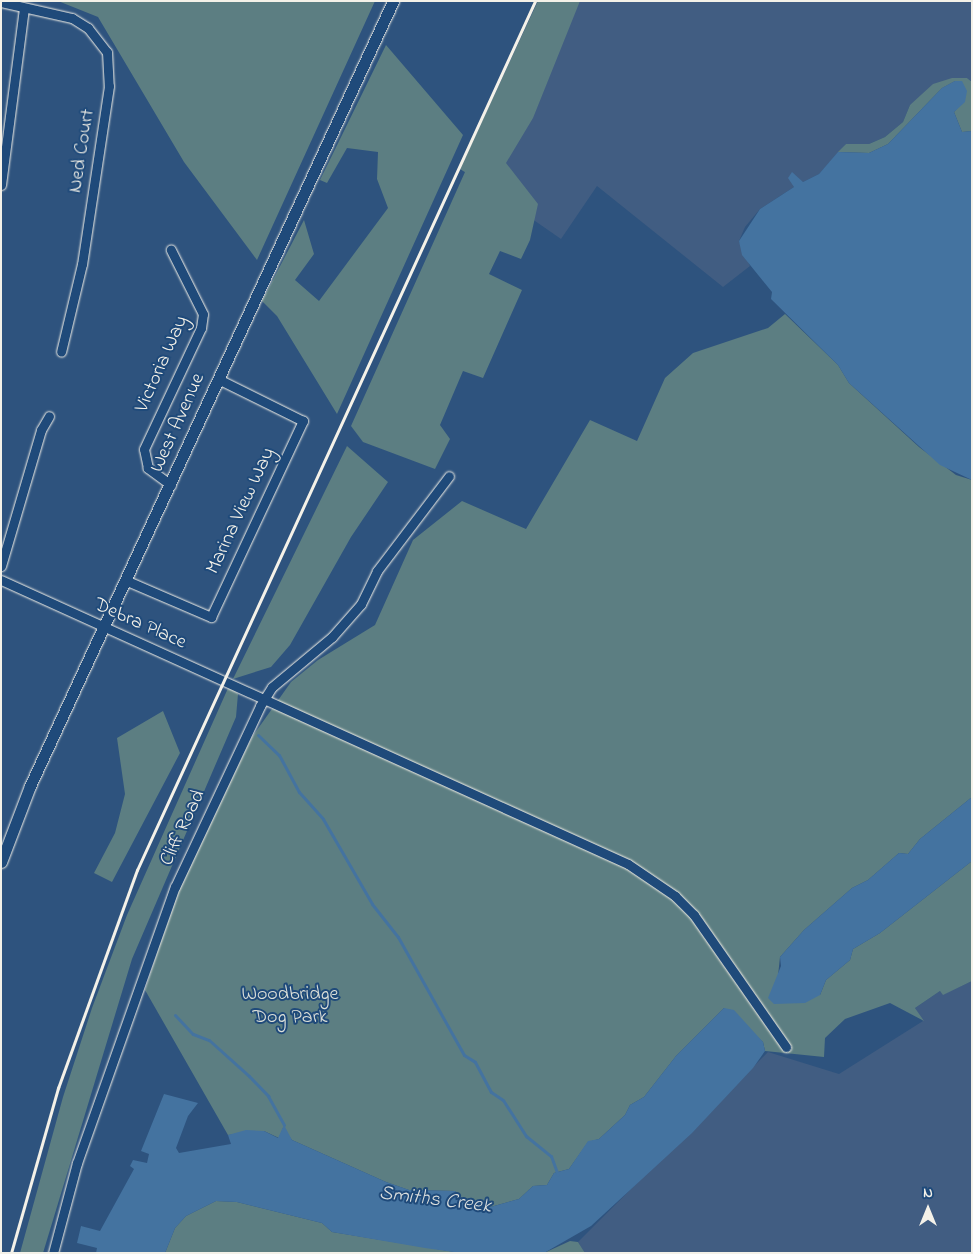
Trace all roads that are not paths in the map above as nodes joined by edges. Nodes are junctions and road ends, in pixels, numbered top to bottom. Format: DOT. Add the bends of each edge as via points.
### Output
graph roads {
  1 [pos="393,1"];
  2 [pos="1,2"];
  3 [pos="24,8"];
  4 [pos="1,185"];
  5 [pos="172,250"];
  6 [pos="61,352"];
  7 [pos="218,379"];
  8 [pos="49,416"];
  9 [pos="449,476"];
  10 [pos="171,485"];
  11 [pos="1,566"];
  12 [pos="1,580"];
  13 [pos="125,580"];
  14 [pos="104,627"];
  15 [pos="265,698"];
  16 [pos="1,862"];
  17 [pos="786,1047"];
  18 [pos="52,1253"];
  1 -- 7 [label="street, West Avenue"];
  2 -- 3 [label="street, Ned Court"];
  3 -- 4 [label="street"];
  3 -- 6 [label="street, Ned Court" via="72,18 88,28 106,52 109,69 82,264"];
  5 -- 10 [label="street, Victoria Way" via="203,314 201,328 144,449 148,468"];
  7 -- 10 [label="street, West Avenue"];
  7 -- 13 [label="street, Marina View Way" via="303,420 299,430 211,617"];
  8 -- 11 [label="street" via="41,430"];
  9 -- 15 [label="street, Cliff Road" via="377,571 362,604 332,637 287,672"];
  10 -- 13 [label="street, West Avenue"];
  12 -- 14 [label="street, Debra Place"];
  13 -- 14 [label="street, West Avenue"];
  14 -- 15 [label="street, Debra Place"];
  14 -- 16 [label="street, West Avenue" via="30,786"];
  15 -- 17 [label="street, Debra Place" via="628,864 675,896 694,915"];
  15 -- 18 [label="street, Cliff Road" via="175,887 77,1163"];
}
